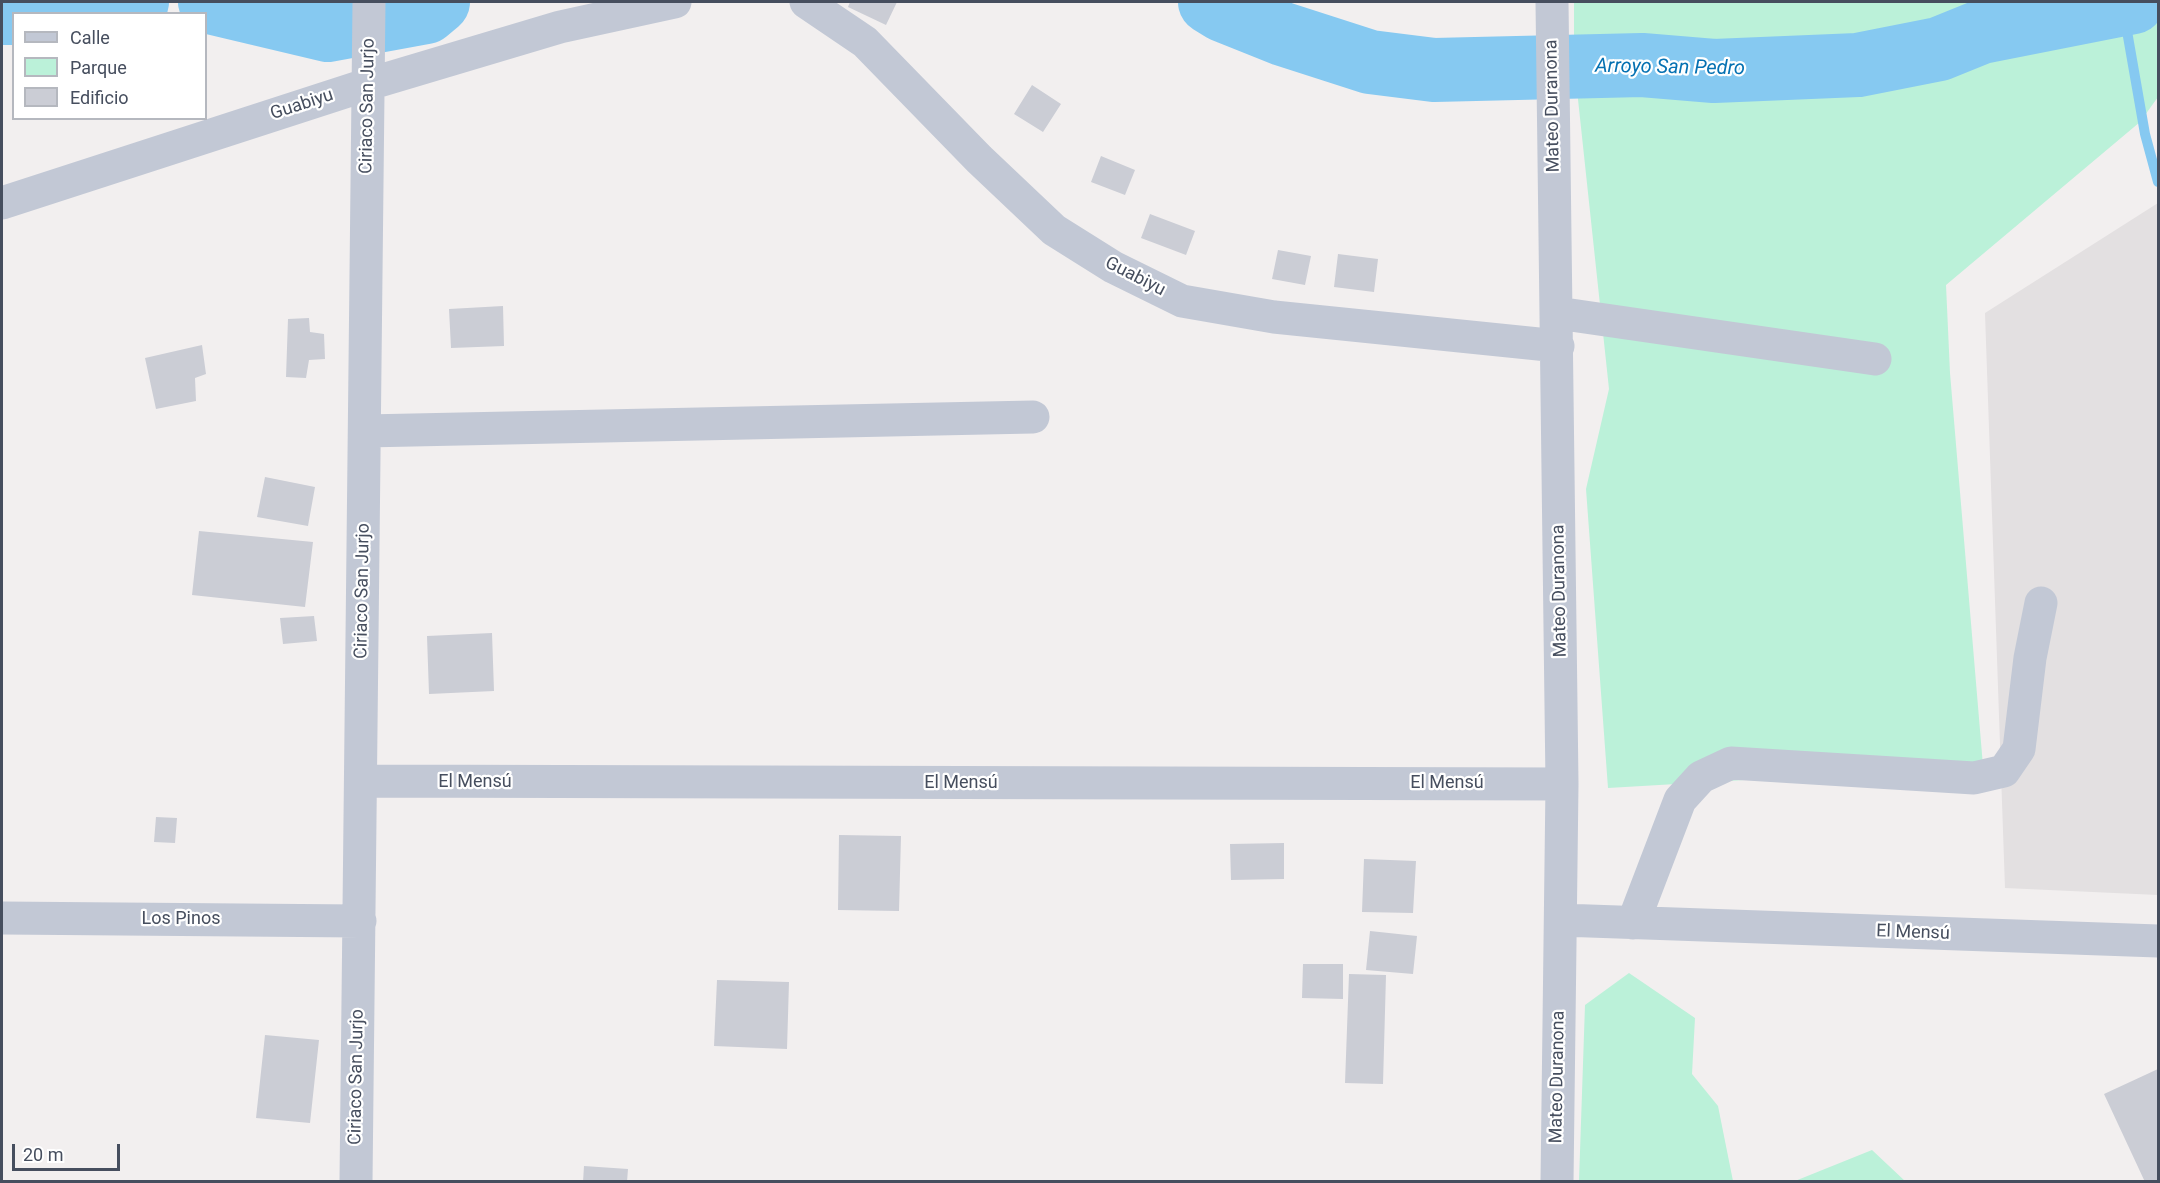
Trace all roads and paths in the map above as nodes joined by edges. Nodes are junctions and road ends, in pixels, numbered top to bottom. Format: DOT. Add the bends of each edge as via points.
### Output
graph roads {
  1 [pos="369,2"];
  2 [pos="675,2"];
  3 [pos="806,2"];
  4 [pos="1552,12"];
  5 [pos="369,84"];
  6 [pos="2,203"];
  7 [pos="1557,313"];
  8 [pos="1558,346"];
  9 [pos="1875,359"];
  10 [pos="1033,417"];
  11 [pos="365,431"];
  12 [pos="2041,603"];
  13 [pos="361,781"];
  14 [pos="1562,784"];
  15 [pos="2,918"];
  16 [pos="1561,920"];
  17 [pos="360,921"];
  18 [pos="1633,923"];
  19 [pos="2158,941"];
  20 [pos="356,1182"];
  21 [pos="1557,1182"];
  1 -- 5 [label="street, Ciriaco San Jurjo"];
  2 -- 5 [label="street, Guabiyu" via="560,27"];
  3 -- 8 [label="street, Guabiyu" via="865,42 1054,230 1113,267 1182,301 1274,317"];
  4 -- 7 [label="street, Mateo Duranona"];
  5 -- 6 [label="street, Guabiyu"];
  5 -- 11 [label="street, Ciriaco San Jurjo"];
  7 -- 8 [label="street, Mateo Duranona"];
  7 -- 9 [label="street"];
  8 -- 14 [label="street, Mateo Duranona"];
  10 -- 11 [label="street"];
  11 -- 13 [label="street, Ciriaco San Jurjo"];
  12 -- 18 [label="street" via="2019,749 2004,771 1974,777 1731,764 1701,777 1680,800"];
  13 -- 14 [label="street, El Mensú"];
  13 -- 17 [label="street, Ciriaco San Jurjo"];
  14 -- 16 [label="street, Mateo Duranona"];
  15 -- 17 [label="street, Los Pinos"];
  16 -- 18 [label="street, El Mensú"];
  16 -- 21 [label="street, Mateo Duranona"];
  17 -- 20 [label="street, Ciriaco San Jurjo"];
  18 -- 19 [label="street, El Mensú"];
}
